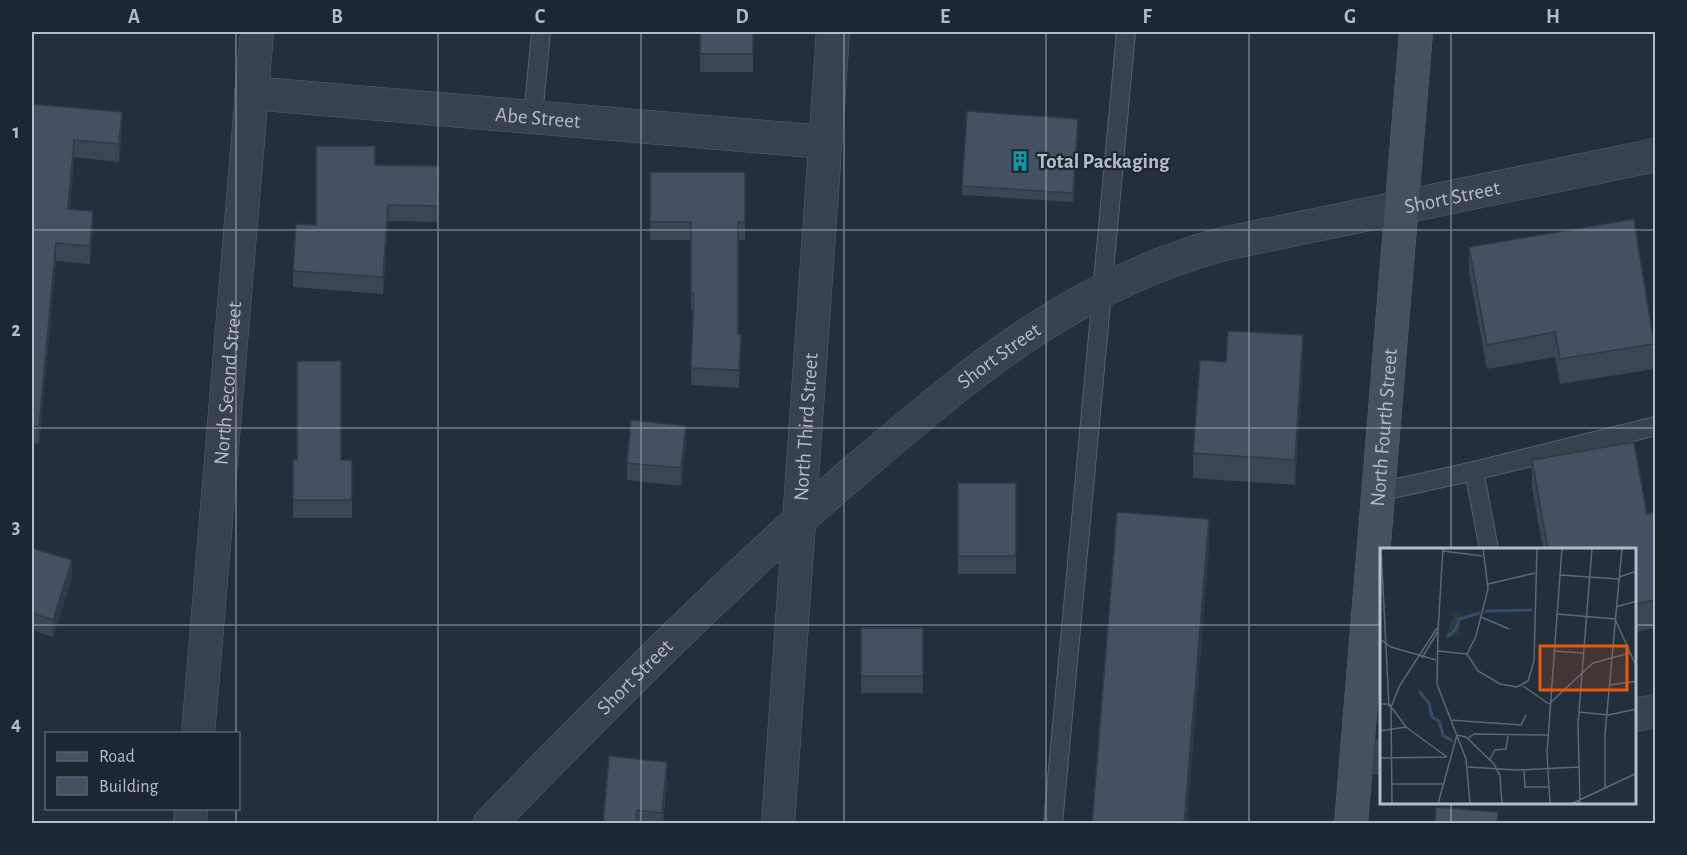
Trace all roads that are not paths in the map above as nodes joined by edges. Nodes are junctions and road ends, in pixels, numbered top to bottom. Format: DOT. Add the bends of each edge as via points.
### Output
graph roads {
  1 [pos="257,32"];
  2 [pos="541,32"];
  3 [pos="833,32"];
  4 [pos="1126,32"];
  5 [pos="1416,32"];
  6 [pos="251,93"];
  7 [pos="533,117"];
  8 [pos="824,142"];
  9 [pos="1656,155"];
  10 [pos="1404,206"];
  11 [pos="1104,289"];
  12 [pos="1656,426"];
  13 [pos="1474,471"];
  14 [pos="1379,492"];
  15 [pos="800,518"];
  16 [pos="1489,548"];
  17 [pos="1656,711"];
  18 [pos="1636,715"];
  19 [pos="198,732"];
  20 [pos="1369,757"];
  21 [pos="489,824"];
  22 [pos="778,824"];
  23 [pos="1053,824"];
  24 [pos="1351,824"];
  1 -- 6 [label="street, North Second Street"];
  2 -- 7 [label="lane"];
  3 -- 8 [label="street, North Third Street"];
  4 -- 11 [label="lane"];
  5 -- 10 [label="main road, North Fourth Street"];
  6 -- 7 [label="street, Abe Street"];
  6 -- 19 [label="street, North Second Street"];
  7 -- 8 [label="street, Abe Street"];
  8 -- 15 [label="street, North Third Street"];
  9 -- 10 [label="street, Short Street"];
  10 -- 11 [label="street, Short Street" via="1215,246"];
  10 -- 14 [label="main road, North Fourth Street"];
  11 -- 15 [label="street, Short Street" via="1019,338 976,369"];
  11 -- 23 [label="lane"];
  12 -- 13 [label="lane"];
  13 -- 14 [label="lane"];
  13 -- 16 [label="lane"];
  14 -- 20 [label="main road, North Fourth Street"];
  15 -- 21 [label="street, Short Street" via="637,672"];
  15 -- 22 [label="street, North Third Street"];
  17 -- 18 [label="street"];
  20 -- 24 [label="main road, North Fourth Street"];
}
